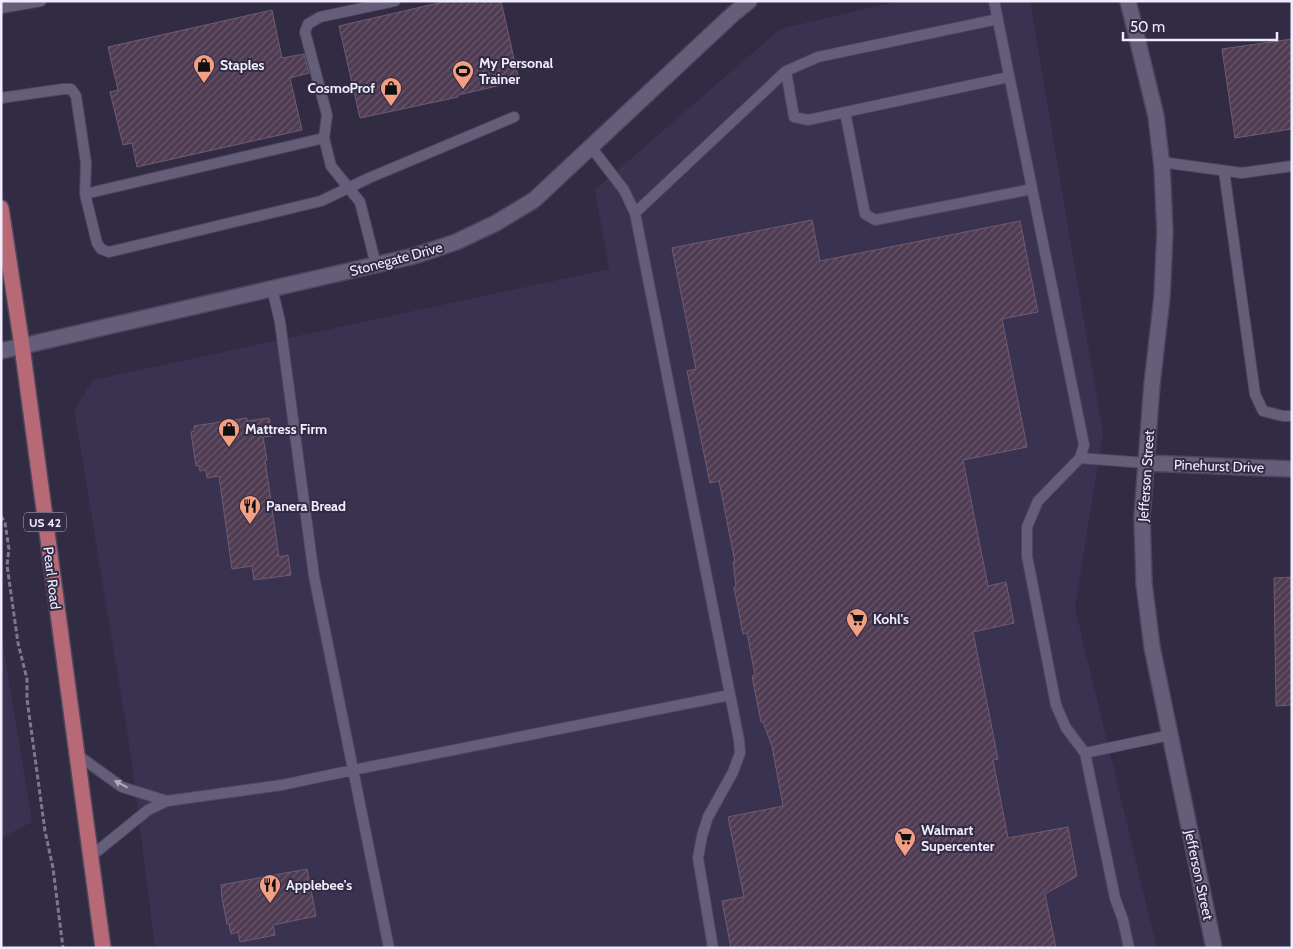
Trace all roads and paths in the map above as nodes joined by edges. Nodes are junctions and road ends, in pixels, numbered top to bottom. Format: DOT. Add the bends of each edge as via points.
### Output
graph roads {
  1 [pos="41,1"];
  2 [pos="395,1"];
  3 [pos="749,1"];
  4 [pos="994,1"];
  5 [pos="1128,1"];
  6 [pos="1,8"];
  7 [pos="998,19"];
  8 [pos="786,72"];
  9 [pos="1009,77"];
  10 [pos="1,98"];
  11 [pos="845,112"];
  12 [pos="514,117"];
  13 [pos="324,138"];
  14 [pos="591,147"];
  15 [pos="1162,162"];
  16 [pos="1292,166"];
  17 [pos="1224,170"];
  18 [pos="348,188"];
  19 [pos="1032,189"];
  20 [pos="86,194"];
  21 [pos="1,208"];
  22 [pos="635,213"];
  23 [pos="376,265"];
  24 [pos="272,288"];
  25 [pos="22,346"];
  26 [pos="1,351"];
  27 [pos="1292,416"];
  28 [pos="1080,458"];
  29 [pos="1146,463"];
  30 [pos="1292,469"];
  31 [pos="1,516"];
  32 [pos="730,695"];
  33 [pos="1170,735"];
  34 [pos="1085,753"];
  35 [pos="76,754"];
  36 [pos="353,770"];
  37 [pos="167,801"];
  38 [pos="90,857"];
  39 [pos="63,948"];
  40 [pos="103,948"];
  41 [pos="389,948"];
  42 [pos="713,948"];
  43 [pos="1129,948"];
  44 [pos="1214,948"];
  1 -- 6 [label="lane"];
  2 -- 13 [label="lane" via="320,17 308,24 306,32 327,116"];
  3 -- 14 [label="street, Stonegate Drive"];
  4 -- 7 [label="lane"];
  5 -- 15 [label="street, Jefferson Street" via="1156,116"];
  7 -- 8 [label="lane" via="818,57"];
  7 -- 9 [label="lane"];
  8 -- 11 [label="lane" via="794,117 808,120"];
  8 -- 22 [label="lane"];
  9 -- 11 [label="lane"];
  9 -- 19 [label="lane"];
  10 -- 20 [label="lane" via="71,89 76,96 86,163"];
  11 -- 19 [label="lane" via="865,214 875,220"];
  12 -- 18 [label="lane"];
  13 -- 18 [label="lane" via="331,166"];
  13 -- 20 [label="lane"];
  14 -- 22 [label="lane" via="624,190"];
  14 -- 23 [label="street, Stonegate Drive" via="534,200 496,223 456,242"];
  15 -- 17 [label="lane"];
  15 -- 29 [label="street, Jefferson Street" via="1165,232 1162,296"];
  16 -- 17 [label="lane" via="1242,173"];
  17 -- 27 [label="lane" via="1255,394 1262,411"];
  18 -- 20 [label="lane" via="321,201 109,252 97,243"];
  18 -- 23 [label="lane" via="360,202"];
  19 -- 28 [label="lane" via="1084,446"];
  21 -- 25 [label="main road, Pearl Road / US 42"];
  22 -- 32 [label="lane"];
  23 -- 24 [label="street, Stonegate Drive"];
  24 -- 25 [label="street, Stonegate Drive"];
  24 -- 36 [label="lane" via="280,322 314,576"];
  25 -- 26 [label="street, Stonegate Drive"];
  25 -- 35 [label="main road, Pearl Road / US 42"];
  28 -- 29 [label="lane"];
  28 -- 34 [label="lane" via="1038,501 1027,526 1027,556 1056,705 1066,728"];
  29 -- 30 [label="street, Pinehurst Drive"];
  29 -- 33 [label="street, Jefferson Street" via="1142,517 1144,582 1152,647"];
  31 -- 39 [label="path" via="9,549 7,565 18,643 27,680 27,700 45,831 54,868"];
  32 -- 36 [label="lane"];
  32 -- 42 [label="lane" via="740,753 734,772 708,817 698,858"];
  33 -- 34 [label="lane"];
  33 -- 44 [label="street, Jefferson Street"];
  34 -- 43 [label="lane" via="1115,898"];
  37 -- 35 [label="lane, one-way" via="122,787"];
  35 -- 38 [label="main road, Pearl Road / US 42"];
  36 -- 37 [label="lane" via="282,786"];
  36 -- 41 [label="lane"];
  37 -- 38 [label="lane" via="148,810"];
  38 -- 40 [label="main road, Pearl Road / US 42"];
}
